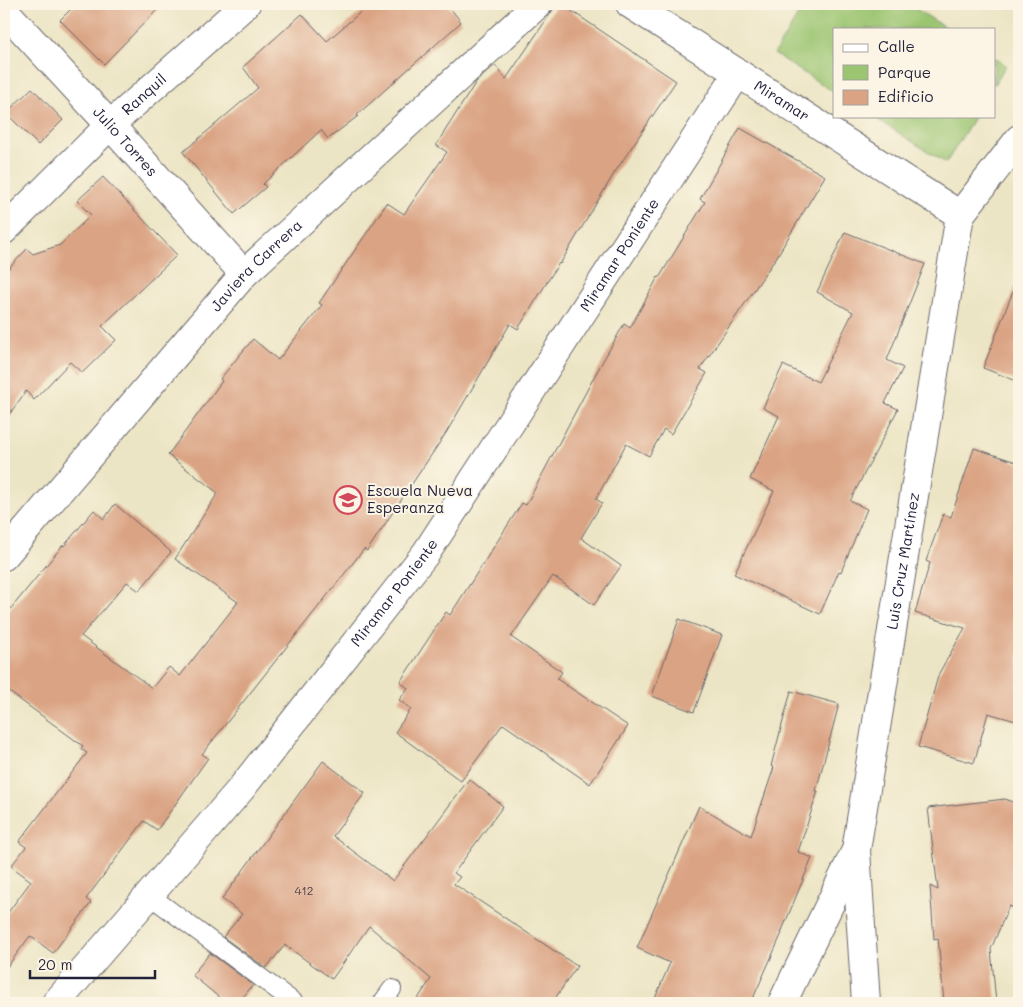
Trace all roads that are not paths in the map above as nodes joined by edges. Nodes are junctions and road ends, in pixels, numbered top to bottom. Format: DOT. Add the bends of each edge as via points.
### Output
graph roads {
  1 [pos="246,4"];
  2 [pos="538,4"];
  3 [pos="630,4"];
  4 [pos="5,14"];
  5 [pos="738,73"];
  6 [pos="110,124"];
  7 [pos="1019,139"];
  8 [pos="960,215"];
  9 [pos="4,230"];
  10 [pos="244,274"];
  11 [pos="4,556"];
  12 [pos="856,850"];
  13 [pos="149,895"];
  14 [pos="56,1003"];
  15 [pos="295,1003"];
  16 [pos="782,1003"];
  17 [pos="866,1003"];
  1 -- 6 [label="street, Ranquil"];
  2 -- 10 [label="street, Javiera Carrera"];
  3 -- 5 [label="street, Miramar"];
  4 -- 6 [label="street, Julio Torres"];
  5 -- 8 [label="street, Miramar"];
  5 -- 13 [label="street, Miramar Poniente" via="426,553 240,790"];
  6 -- 9 [label="street, Ranquil"];
  6 -- 10 [label="street, Julio Torres"];
  7 -- 8 [label="street, Luis Cruz Martínez"];
  8 -- 12 [label="street, Luis Cruz Martínez"];
  10 -- 11 [label="street, Javiera Carrera"];
  12 -- 16 [label="street"];
  12 -- 17 [label="street, Luis Cruz Martínez"];
  13 -- 14 [label="street, Miramar Poniente"];
  13 -- 15 [label="lane"];
}
